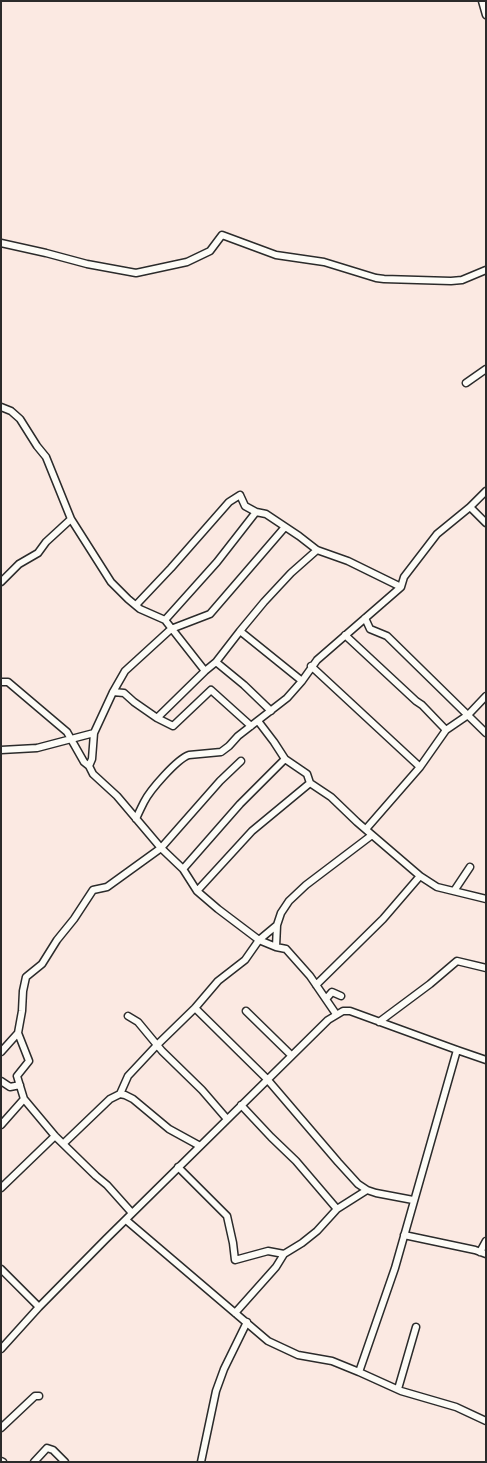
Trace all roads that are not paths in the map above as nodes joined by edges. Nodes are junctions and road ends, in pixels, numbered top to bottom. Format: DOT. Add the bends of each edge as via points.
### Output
graph roads {
  1 [pos="482,1"];
  2 [pos="486,15"];
  3 [pos="1,243"];
  4 [pos="486,270"];
  5 [pos="486,369"];
  6 [pos="466,383"];
  7 [pos="1,406"];
  8 [pos="486,491"];
  9 [pos="470,507"];
  10 [pos="256,512"];
  11 [pos="71,519"];
  12 [pos="486,523"];
  13 [pos="285,527"];
  14 [pos="317,550"];
  15 [pos="1,582"];
  16 [pos="401,587"];
  17 [pos="136,605"];
  18 [pos="365,618"];
  19 [pos="165,620"];
  20 [pos="171,629"];
  21 [pos="240,631"];
  22 [pos="345,635"];
  23 [pos="216,662"];
  24 [pos="311,666"];
  25 [pos="206,670"];
  26 [pos="302,681"];
  27 [pos="1,682"];
  28 [pos="113,692"];
  29 [pos="486,696"];
  30 [pos="271,711"];
  31 [pos="468,715"];
  32 [pos="157,718"];
  33 [pos="258,721"];
  34 [pos="251,726"];
  35 [pos="446,730"];
  36 [pos="94,733"];
  37 [pos="486,734"];
  38 [pos="70,739"];
  39 [pos="1,750"];
  40 [pos="286,759"];
  41 [pos="241,761"];
  42 [pos="89,766"];
  43 [pos="420,768"];
  44 [pos="310,783"];
  45 [pos="136,819"];
  46 [pos="366,829"];
  47 [pos="372,835"];
  48 [pos="161,848"];
  49 [pos="470,867"];
  50 [pos="183,869"];
  51 [pos="420,876"];
  52 [pos="454,891"];
  53 [pos="197,892"];
  54 [pos="485,898"];
  55 [pos="277,925"];
  56 [pos="259,940"];
  57 [pos="276,947"];
  58 [pos="486,968"];
  59 [pos="316,985"];
  60 [pos="341,996"];
  61 [pos="326,1000"];
  62 [pos="195,1008"];
  63 [pos="246,1010"];
  64 [pos="336,1014"];
  65 [pos="128,1016"];
  66 [pos="379,1022"];
  67 [pos="18,1032"];
  68 [pos="157,1045"];
  69 [pos="456,1050"];
  70 [pos="1,1052"];
  71 [pos="291,1055"];
  72 [pos="486,1060"];
  73 [pos="267,1080"];
  74 [pos="1,1081"];
  75 [pos="20,1085"];
  76 [pos="120,1094"];
  77 [pos="24,1099"];
  78 [pos="241,1105"];
  79 [pos="227,1119"];
  80 [pos="1,1125"];
  81 [pos="55,1136"];
  82 [pos="63,1144"];
  83 [pos="200,1146"];
  84 [pos="178,1167"];
  85 [pos="1,1188"];
  86 [pos="367,1190"];
  87 [pos="414,1200"];
  88 [pos="337,1209"];
  89 [pos="132,1213"];
  90 [pos="126,1220"];
  91 [pos="404,1235"];
  92 [pos="486,1241"];
  93 [pos="483,1253"];
  94 [pos="284,1254"];
  95 [pos="1,1269"];
  96 [pos="39,1307"];
  97 [pos="235,1313"];
  98 [pos="246,1322"];
  99 [pos="416,1327"];
  100 [pos="1,1350"];
  101 [pos="359,1372"];
  102 [pos="398,1389"];
  103 [pos="39,1396"];
  104 [pos="486,1421"];
  105 [pos="1,1428"];
  106 [pos="34,1462"];
  107 [pos="65,1462"];
  108 [pos="201,1462"];
  1 -- 2 [label="street"];
  3 -- 4 [label="street" via="136,274 186,262 210,251 222,235 276,255 324,262 384,279 451,282"];
  5 -- 6 [label="street"];
  7 -- 11 [label="street" via="20,419 46,457"];
  8 -- 9 [label="street"];
  9 -- 12 [label="street"];
  9 -- 16 [label="street" via="437,534 404,577"];
  10 -- 13 [label="street" via="266,514"];
  10 -- 17 [label="street" via="245,506 240,495 229,502"];
  10 -- 19 [label="street" via="217,562"];
  11 -- 15 [label="street" via="38,553 19,564"];
  11 -- 17 [label="street" via="111,582"];
  13 -- 14 [label="street"];
  13 -- 20 [label="street" via="210,614"];
  14 -- 16 [label="street" via="348,560"];
  14 -- 21 [label="street" via="291,573"];
  16 -- 18 [label="street"];
  17 -- 19 [label="street"];
  18 -- 22 [label="street"];
  18 -- 31 [label="street" via="370,629 387,636"];
  19 -- 20 [label="street"];
  20 -- 25 [label="street"];
  20 -- 28 [label="street" via="125,671"];
  21 -- 23 [label="street"];
  21 -- 26 [label="street"];
  22 -- 24 [label="street"];
  22 -- 35 [label="street"];
  23 -- 25 [label="street"];
  23 -- 30 [label="street"];
  24 -- 26 [label="street"];
  24 -- 43 [label="street"];
  25 -- 32 [label="street"];
  26 -- 30 [label="street"];
  27 -- 38 [label="street" via="8,682 67,732"];
  28 -- 32 [label="street" via="124,693"];
  28 -- 36 [label="street"];
  29 -- 31 [label="street"];
  30 -- 33 [label="street"];
  31 -- 35 [label="street"];
  31 -- 37 [label="street"];
  32 -- 34 [label="street" via="173,726 211,690"];
  33 -- 34 [label="street"];
  33 -- 40 [label="street"];
  34 -- 45 [label="street" via="221,752 184,756 144,801"];
  35 -- 43 [label="street"];
  36 -- 38 [label="street"];
  36 -- 42 [label="street"];
  38 -- 39 [label="street" via="37,748"];
  38 -- 42 [label="street"];
  40 -- 44 [label="street" via="307,774"];
  40 -- 50 [label="street" via="240,804"];
  41 -- 48 [label="street"];
  42 -- 45 [label="street" via="93,774 117,796"];
  43 -- 46 [label="street"];
  44 -- 46 [label="street" via="331,797"];
  44 -- 53 [label="street" via="252,831"];
  45 -- 48 [label="street"];
  46 -- 47 [label="street"];
  47 -- 51 [label="street"];
  47 -- 55 [label="street" via="300,890 289,901"];
  48 -- 50 [label="street"];
  48 -- 67 [label="street" via="107,887 93,890 42,964 26,977"];
  49 -- 52 [label="street"];
  50 -- 53 [label="street"];
  51 -- 52 [label="street" via="437,887"];
  51 -- 59 [label="street" via="383,919"];
  52 -- 54 [label="street"];
  53 -- 56 [label="street"];
  55 -- 56 [label="street"];
  55 -- 57 [label="street"];
  56 -- 57 [label="street"];
  56 -- 62 [label="street" via="245,960 218,981"];
  57 -- 59 [label="street" via="286,949"];
  58 -- 66 [label="street" via="457,961"];
  59 -- 61 [label="street"];
  60 -- 61 [label="street" via="332,992"];
  61 -- 64 [label="street"];
  62 -- 68 [label="street"];
  62 -- 73 [label="street"];
  63 -- 71 [label="street"];
  64 -- 66 [label="street" via="350,1011"];
  64 -- 71 [label="street"];
  65 -- 68 [label="street" via="138,1022"];
  66 -- 69 [label="street"];
  67 -- 70 [label="street"];
  67 -- 75 [label="street" via="29,1061 17,1076"];
  68 -- 76 [label="street" via="128,1076"];
  68 -- 79 [label="street"];
  69 -- 72 [label="street"];
  69 -- 87 [label="street"];
  71 -- 73 [label="street"];
  73 -- 78 [label="street"];
  73 -- 86 [label="street" via="338,1162"];
  74 -- 75 [label="street" via="10,1087"];
  75 -- 77 [label="street"];
  76 -- 82 [label="street" via="110,1099"];
  76 -- 83 [label="street" via="133,1099 169,1129"];
  77 -- 80 [label="street"];
  77 -- 81 [label="street"];
  78 -- 79 [label="street"];
  78 -- 88 [label="street" via="296,1161"];
  79 -- 83 [label="street"];
  81 -- 82 [label="street"];
  81 -- 85 [label="street"];
  82 -- 89 [label="street" via="107,1185"];
  83 -- 84 [label="street"];
  84 -- 89 [label="street"];
  84 -- 94 [label="street" via="227,1216 235,1260 268,1251"];
  86 -- 87 [label="street"];
  86 -- 88 [label="street"];
  87 -- 91 [label="street"];
  88 -- 94 [label="street" via="317,1231"];
  89 -- 90 [label="street"];
  90 -- 96 [label="street"];
  90 -- 97 [label="street"];
  91 -- 93 [label="street"];
  91 -- 101 [label="street"];
  92 -- 93 [label="street"];
  94 -- 97 [label="street" via="276,1267"];
  95 -- 96 [label="street"];
  96 -- 100 [label="street"];
  97 -- 98 [label="street"];
  98 -- 101 [label="street" via="268,1340 298,1355 332,1361"];
  98 -- 108 [label="street" via="216,1391"];
  99 -- 102 [label="street"];
  101 -- 102 [label="street"];
  102 -- 104 [label="street" via="456,1407"];
  103 -- 105 [label="street" via="35,1396"];
  106 -- 107 [label="street" via="47,1448 53,1450"];
}
